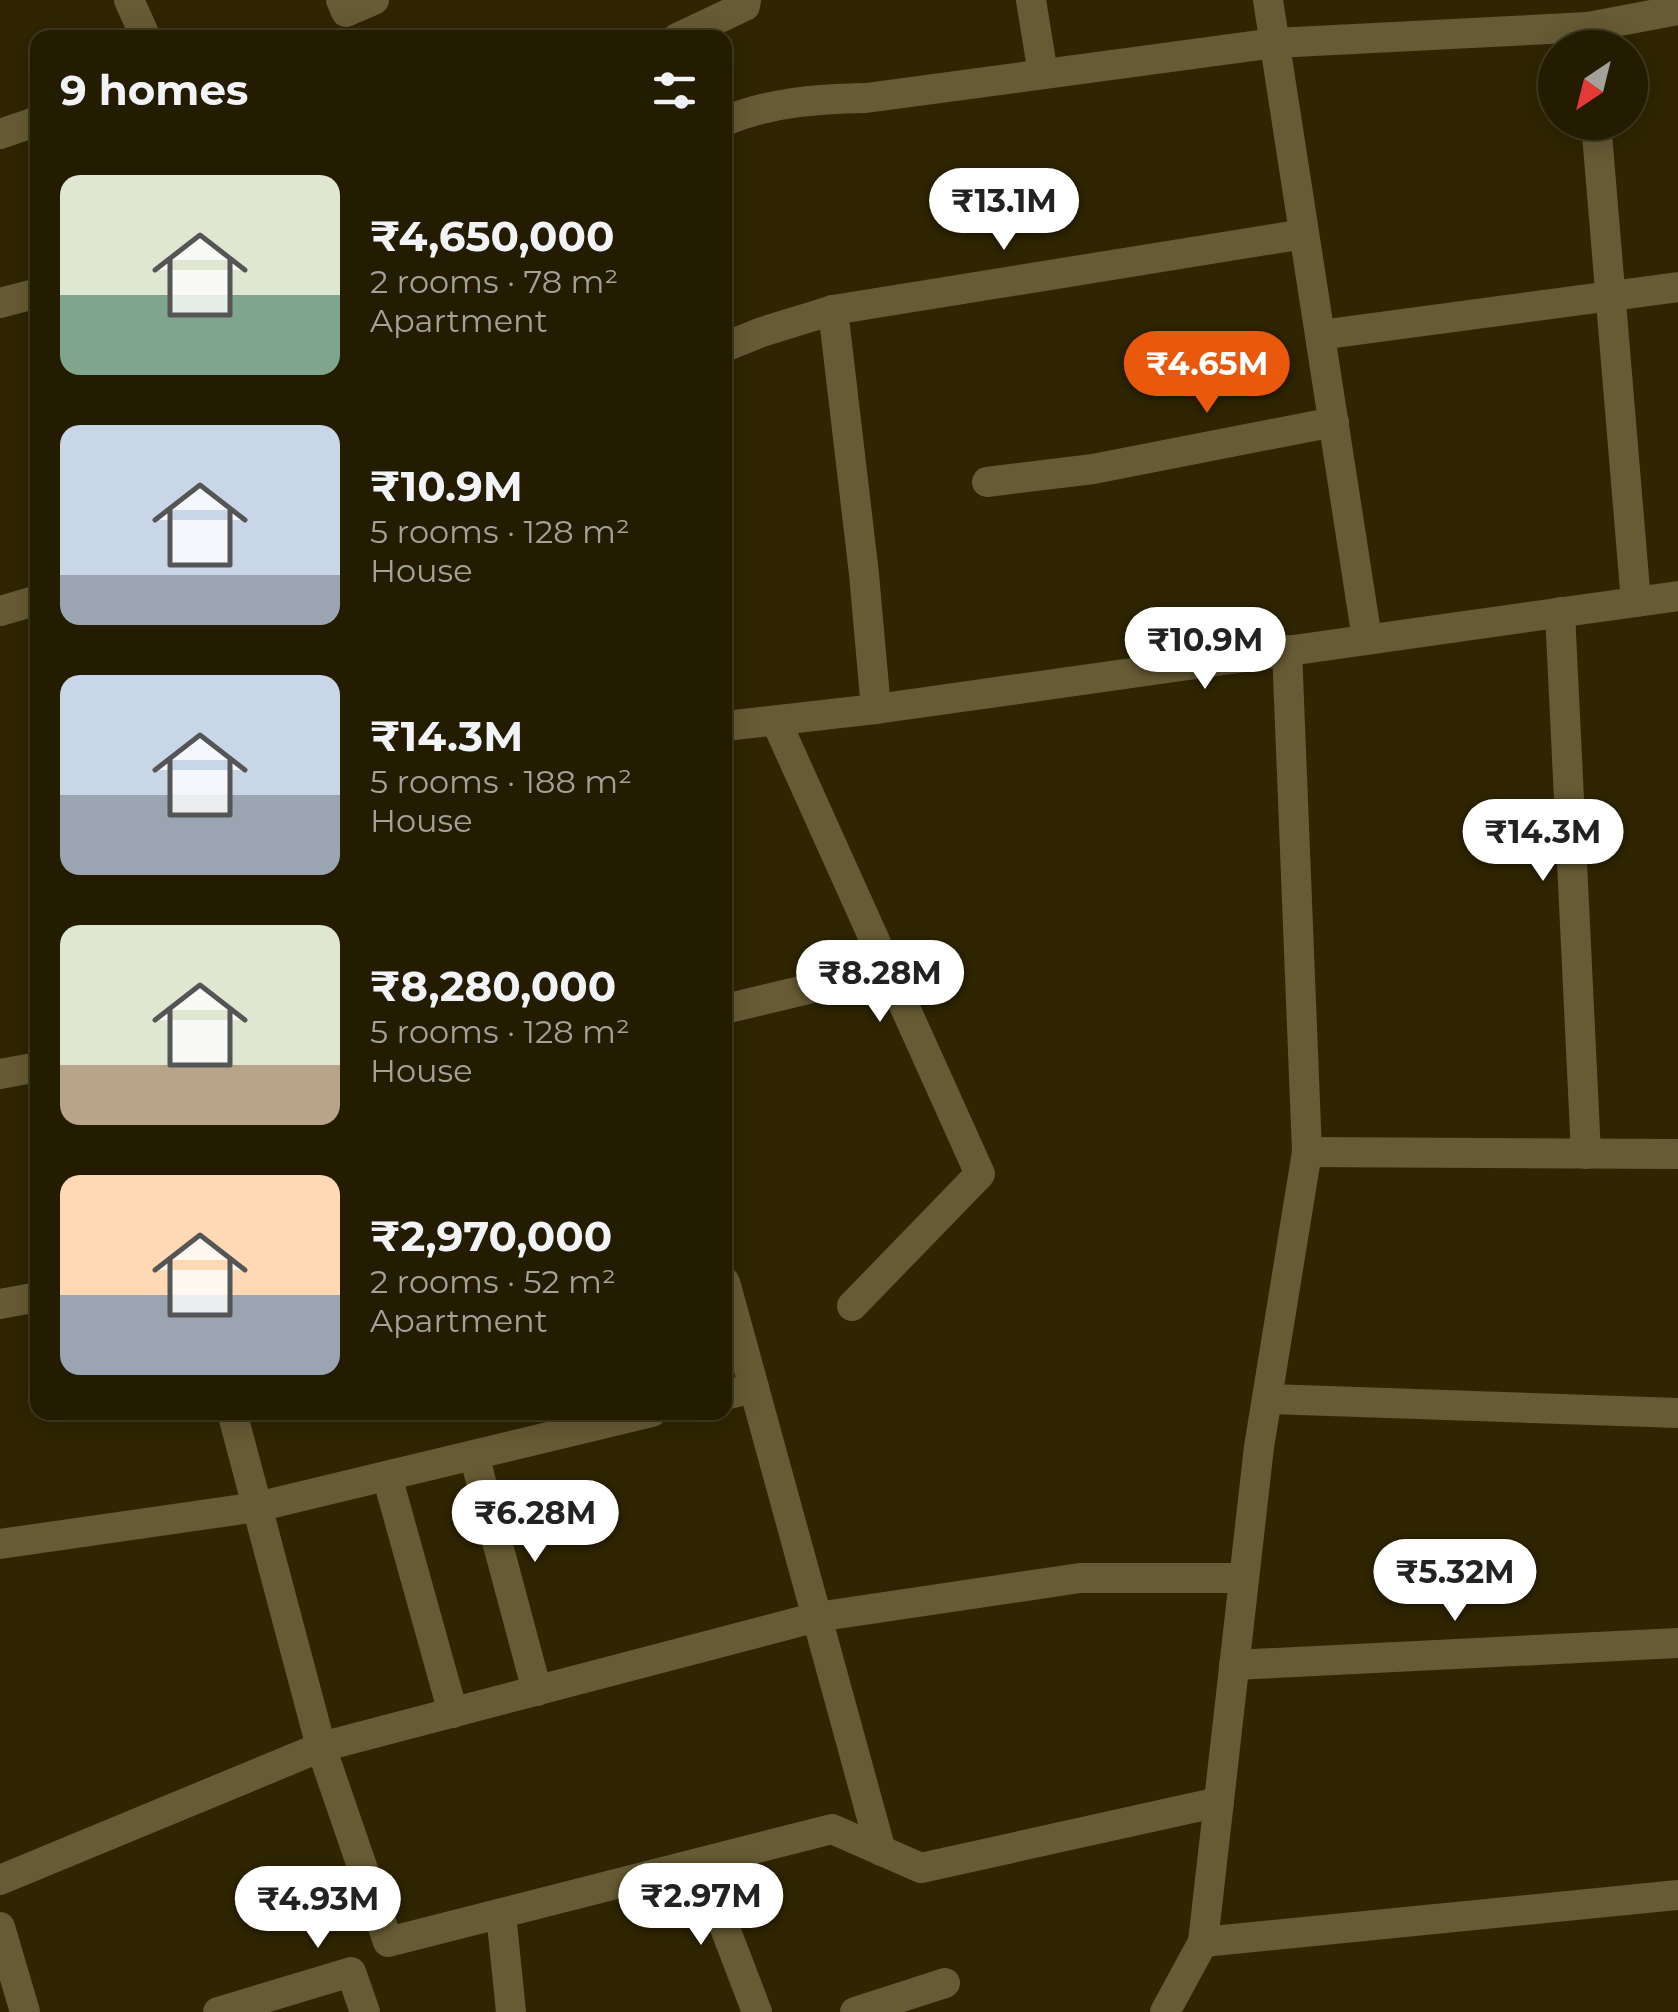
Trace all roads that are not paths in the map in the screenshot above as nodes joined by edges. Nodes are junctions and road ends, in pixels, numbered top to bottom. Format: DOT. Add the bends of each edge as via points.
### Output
graph roads {
  1 [pos="129,0"];
  2 [pos="341,0"];
  3 [pos="374,0"];
  4 [pos="746,0"];
  5 [pos="1030,0"];
  6 [pos="1268,0"];
  7 [pos="1678,10"];
  8 [pos="142,30"];
  9 [pos="695,30"];
  10 [pos="1612,30"];
  11 [pos="1538,38"];
  12 [pos="1274,43"];
  13 [pos="1043,74"];
  14 [pos="732,118"];
  15 [pos="30,124"];
  16 [pos="0,134"];
  17 [pos="1597,140"];
  18 [pos="1304,234"];
  19 [pos="1678,287"];
  20 [pos="30,295"];
  21 [pos="1610,296"];
  22 [pos="0,303"];
  23 [pos="833,310"];
  24 [pos="1320,335"];
  25 [pos="732,344"];
  26 [pos="1334,422"];
  27 [pos="987,482"];
  28 [pos="1678,596"];
  29 [pos="1636,602"];
  30 [pos="30,603"];
  31 [pos="0,612"];
  32 [pos="1560,612"];
  33 [pos="1367,639"];
  34 [pos="1288,650"];
  35 [pos="876,709"];
  36 [pos="776,721"];
  37 [pos="732,725"];
  38 [pos="888,970"];
  39 [pos="732,1007"];
  40 [pos="30,1069"];
  41 [pos="0,1074"];
  42 [pos="1307,1152"];
  43 [pos="1586,1154"];
  44 [pos="1678,1154"];
  45 [pos="30,1298"];
  46 [pos="0,1304"];
  47 [pos="852,1306"];
  48 [pos="732,1333"];
  49 [pos="740,1392"];
  50 [pos="1267,1400"];
  51 [pos="1678,1413"];
  52 [pos="234,1420"];
  53 [pos="620,1420"];
  54 [pos="474,1456"];
  55 [pos="387,1476"];
  56 [pos="257,1508"];
  57 [pos="0,1544"];
  58 [pos="1244,1578"];
  59 [pos="817,1617"];
  60 [pos="1678,1643"];
  61 [pos="1234,1665"];
  62 [pos="537,1691"];
  63 [pos="453,1713"];
  64 [pos="321,1747"];
  65 [pos="866,1798"];
  66 [pos="1219,1802"];
  67 [pos="832,1829"];
  68 [pos="881,1851"];
  69 [pos="700,1863"];
  70 [pos="0,1880"];
  71 [pos="1678,1894"];
  72 [pos="501,1914"];
  73 [pos="0,1927"];
  74 [pos="388,1942"];
  75 [pos="1203,1942"];
  76 [pos="351,1972"];
  77 [pos="946,1983"];
  78 [pos="25,2012"];
  79 [pos="218,2012"];
  80 [pos="366,2012"];
  81 [pos="512,2012"];
  82 [pos="758,2012"];
  83 [pos="855,2012"];
  84 [pos="1165,2012"];
  1 -- 8 [label="street"];
  2 -- 3 [label="street" via="346,12"];
  4 -- 9 [label="street"];
  5 -- 13 [label="street"];
  6 -- 12 [label="street"];
  7 -- 10 [label="street"];
  11 -- 12 [label="street"];
  12 -- 13 [label="street"];
  12 -- 18 [label="street"];
  13 -- 14 [label="street" via="866,98 807,99"];
  15 -- 16 [label="street"];
  17 -- 21 [label="street"];
  18 -- 23 [label="street"];
  18 -- 24 [label="street"];
  19 -- 21 [label="street"];
  20 -- 22 [label="street"];
  21 -- 24 [label="street"];
  21 -- 29 [label="street"];
  23 -- 25 [label="street"];
  23 -- 35 [label="street"];
  24 -- 26 [label="street"];
  26 -- 27 [label="street"];
  26 -- 33 [label="street"];
  28 -- 29 [label="street"];
  29 -- 32 [label="street"];
  30 -- 31 [label="street"];
  32 -- 33 [label="street"];
  32 -- 43 [label="street"];
  33 -- 34 [label="street"];
  34 -- 35 [label="street"];
  34 -- 42 [label="street"];
  35 -- 36 [label="street"];
  36 -- 37 [label="street"];
  36 -- 38 [label="street"];
  38 -- 39 [label="street"];
  38 -- 47 [label="street" via="980,1174"];
  40 -- 41 [label="street"];
  42 -- 43 [label="street"];
  42 -- 50 [label="street"];
  43 -- 44 [label="street"];
  45 -- 46 [label="street"];
  48 -- 49 [label="street"];
  49 -- 59 [label="street"];
  50 -- 51 [label="street"];
  50 -- 58 [label="street"];
  52 -- 56 [label="street"];
  53 -- 54 [label="street"];
  54 -- 55 [label="street"];
  54 -- 62 [label="street"];
  55 -- 56 [label="street"];
  55 -- 63 [label="street"];
  56 -- 57 [label="street"];
  56 -- 64 [label="street"];
  58 -- 59 [label="street" via="1080,1578"];
  58 -- 61 [label="street"];
  59 -- 62 [label="street"];
  59 -- 65 [label="street"];
  60 -- 61 [label="street"];
  61 -- 66 [label="street"];
  62 -- 63 [label="street"];
  63 -- 64 [label="street"];
  64 -- 70 [label="street"];
  64 -- 74 [label="street"];
  65 -- 67 [label="street"];
  65 -- 68 [label="street"];
  66 -- 68 [label="street" via="922,1868"];
  66 -- 75 [label="street"];
  67 -- 68 [label="street"];
  67 -- 69 [label="street"];
  69 -- 72 [label="street"];
  69 -- 82 [label="street"];
  71 -- 75 [label="street"];
  72 -- 74 [label="street"];
  72 -- 81 [label="street"];
  73 -- 78 [label="street"];
  74 -- 76 [label="street"];
  75 -- 84 [label="street"];
  76 -- 79 [label="street"];
  76 -- 80 [label="street"];
  77 -- 83 [label="street"];
}
